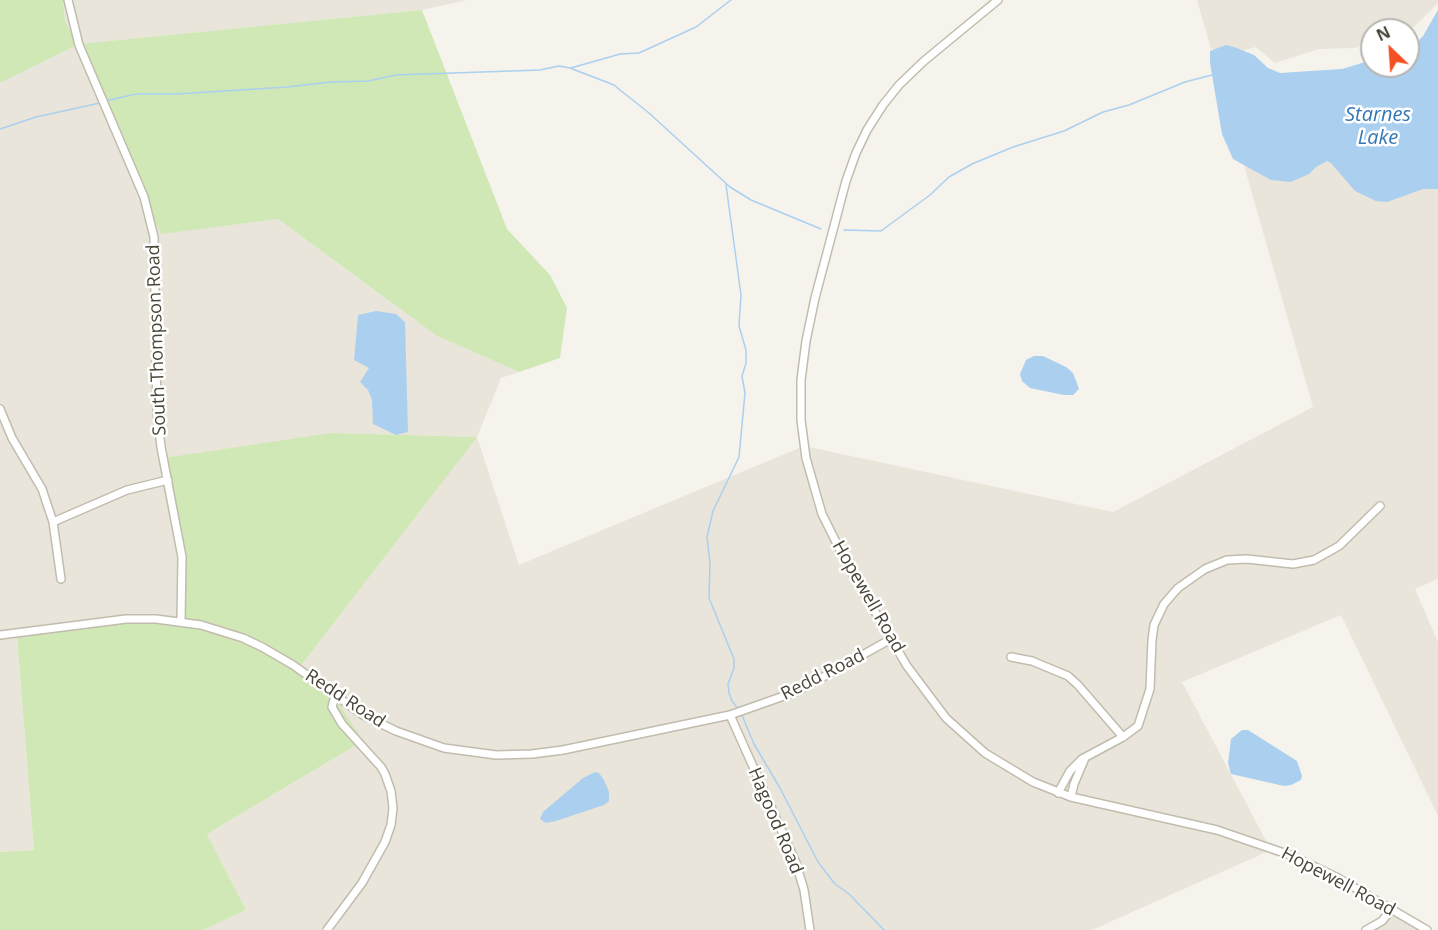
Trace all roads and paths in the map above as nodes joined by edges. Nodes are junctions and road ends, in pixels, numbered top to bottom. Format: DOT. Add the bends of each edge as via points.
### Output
graph roads {
  1 [pos="68,0"];
  2 [pos="998,0"];
  3 [pos="0,409"];
  4 [pos="168,480"];
  5 [pos="1380,506"];
  6 [pos="53,522"];
  7 [pos="61,579"];
  8 [pos="181,621"];
  9 [pos="0,635"];
  10 [pos="891,639"];
  11 [pos="1011,657"];
  12 [pos="335,696"];
  13 [pos="730,715"];
  14 [pos="1123,737"];
  15 [pos="1085,758"];
  16 [pos="1058,792"];
  17 [pos="1071,797"];
  18 [pos="1392,909"];
  19 [pos="327,930"];
  20 [pos="810,930"];
  21 [pos="1366,930"];
  22 [pos="1427,930"];
  1 -- 4 [label="street, South Thompson Road" via="79,45 144,197 154,237 157,413"];
  2 -- 10 [label="street, Hopewell Road" via="911,72 867,130 846,181 804,350 801,420 812,485 837,544"];
  3 -- 6 [label="street" via="41,488"];
  4 -- 6 [label="street" via="127,490"];
  4 -- 8 [label="street, South Thompson Road" via="182,557"];
  5 -- 14 [label="street" via="1339,546 1314,560 1293,564 1227,560 1205,569 1178,588 1164,604 1154,625 1150,689 1141,720"];
  6 -- 7 [label="street"];
  8 -- 9 [label="street, Redd Road" via="126,619"];
  8 -- 12 [label="street, Redd Road" via="221,630 262,647"];
  10 -- 13 [label="street, Redd Road" via="798,691"];
  10 -- 16 [label="street, Hopewell Road" via="934,703 962,733 1006,767"];
  11 -- 14 [label="street" via="1068,676"];
  12 -- 13 [label="street, Redd Road" via="363,715 420,740 459,751 496,755 563,750"];
  12 -- 19 [label="street" via="332,707 342,724 385,774 393,808 389,834 381,850"];
  13 -- 20 [label="street, Hagood Road" via="794,858"];
  14 -- 15 [label="street"];
  15 -- 16 [label="street" via="1070,771"];
  15 -- 17 [label="street"];
  16 -- 17 [label="street, Hopewell Road"];
  17 -- 18 [label="street, Hopewell Road" via="1253,841 1315,866"];
  18 -- 21 [label="street" via="1382,921"];
  18 -- 22 [label="street, Hopewell Road"];
}
